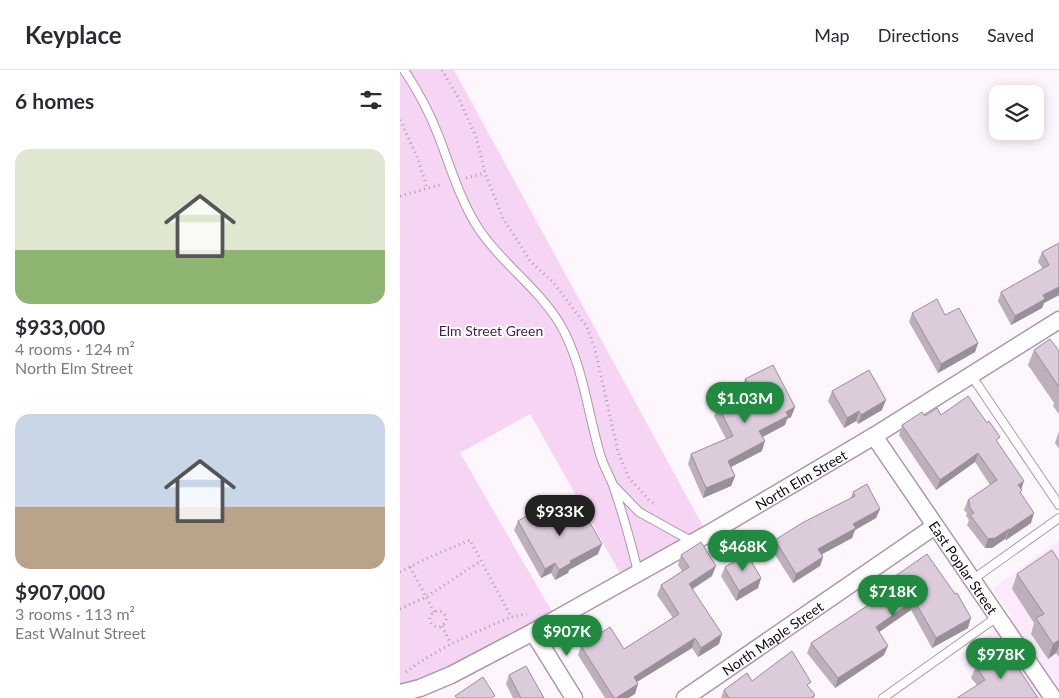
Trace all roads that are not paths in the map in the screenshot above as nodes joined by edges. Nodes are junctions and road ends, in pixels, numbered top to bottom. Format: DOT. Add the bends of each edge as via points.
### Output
graph roads {
  1 [pos="404,70"];
  2 [pos="1059,320"];
  3 [pos="971,375"];
  4 [pos="874,436"];
  5 [pos="612,485"];
  6 [pos="1059,505"];
  7 [pos="1059,518"];
  8 [pos="935,526"];
  9 [pos="693,542"];
  10 [pos="638,572"];
  11 [pos="972,580"];
  12 [pos="997,617"];
  13 [pos="533,632"];
  14 [pos="400,693"];
  15 [pos="574,698"];
  16 [pos="685,698"];
  17 [pos="883,698"];
  18 [pos="1053,698"];
  1 -- 5 [label="lane" via="424,105 454,182 475,223 560,324 576,356 600,456"];
  2 -- 3 [label="street, North Elm Street"];
  3 -- 4 [label="street, North Elm Street"];
  3 -- 6 [label="lane"];
  4 -- 8 [label="street, East Poplar Street"];
  4 -- 9 [label="street, North Elm Street"];
  5 -- 9 [label="lane" via="638,512"];
  5 -- 10 [label="lane"];
  7 -- 11 [label="lane"];
  8 -- 11 [label="street, East Poplar Street"];
  8 -- 16 [label="street, North Maple Street"];
  9 -- 10 [label="street, North Elm Street"];
  10 -- 13 [label="street, North Elm Street"];
  11 -- 12 [label="street, East Poplar Street"];
  12 -- 17 [label="lane"];
  12 -- 18 [label="street, East Poplar Street"];
  13 -- 14 [label="street, North Elm Street" via="450,675"];
  13 -- 15 [label="street"];
}
